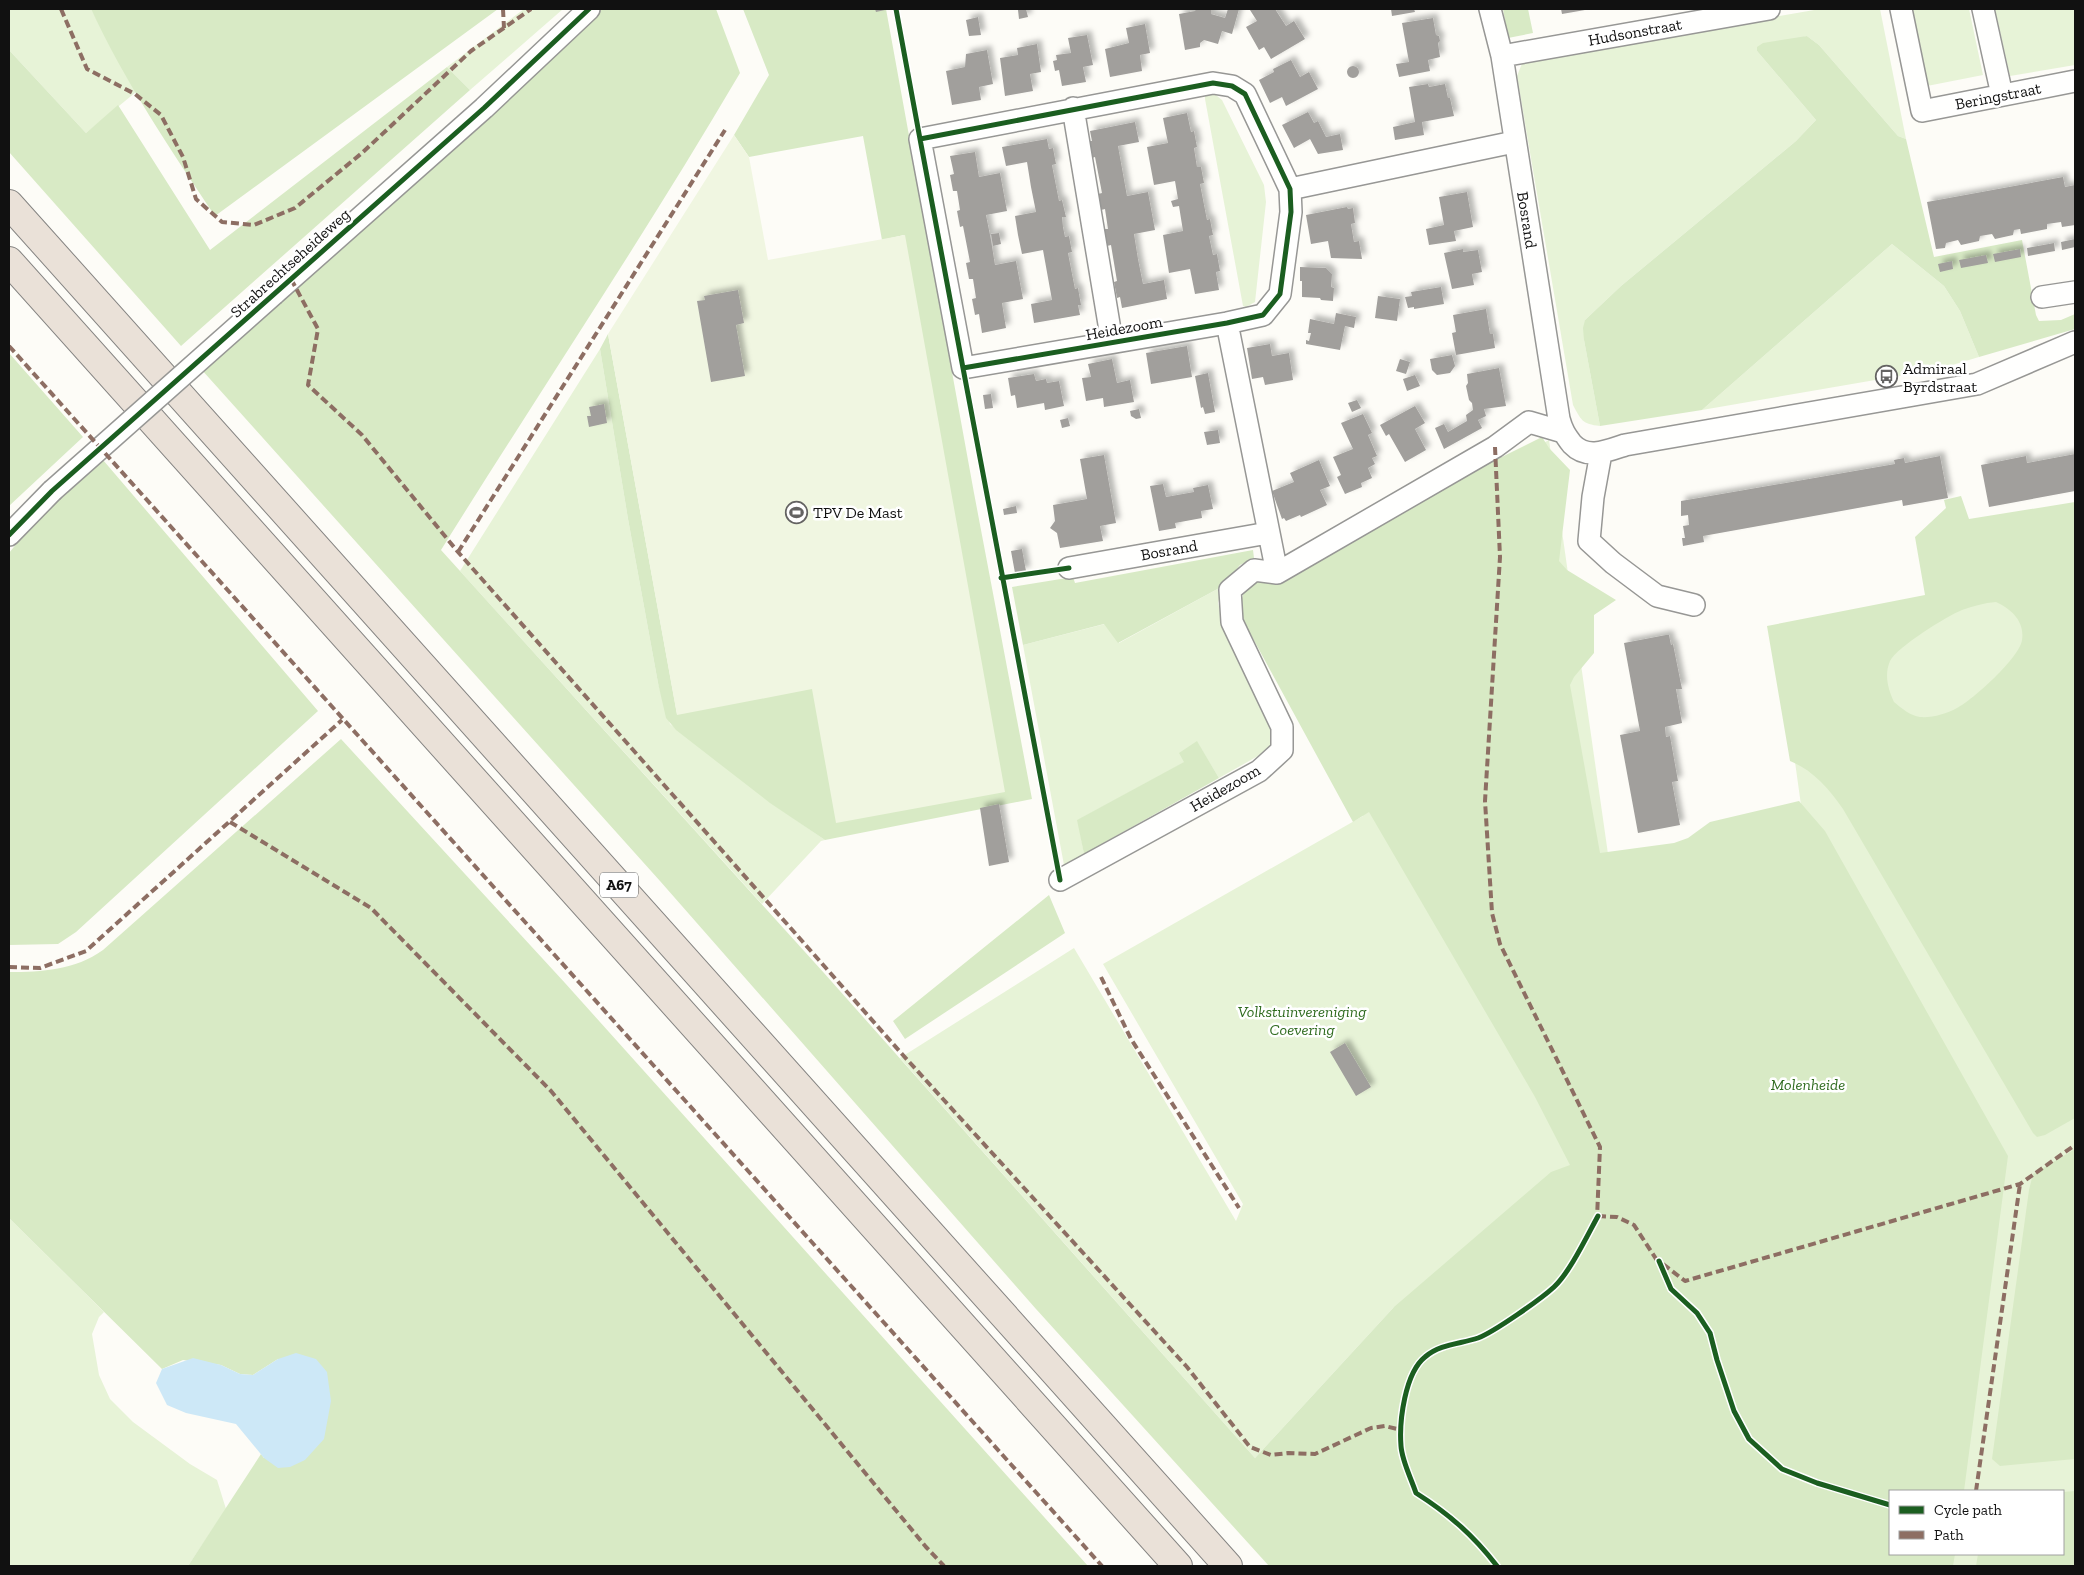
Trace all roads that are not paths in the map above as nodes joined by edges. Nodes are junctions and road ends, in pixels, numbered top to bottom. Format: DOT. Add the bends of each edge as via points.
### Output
graph roads {
  1 [pos="589,9"];
  2 [pos="1490,9"];
  3 [pos="1769,9"];
  4 [pos="1901,9"];
  5 [pos="1983,9"];
  6 [pos="1502,56"];
  7 [pos="2075,81"];
  8 [pos="2002,95"];
  9 [pos="1073,108"];
  10 [pos="1514,142"];
  11 [pos="1290,189"];
  12 [pos="9,204"];
  13 [pos="9,261"];
  14 [pos="2075,292"];
  15 [pos="2042,297"];
  16 [pos="1227,323"];
  17 [pos="1112,342"];
  18 [pos="2075,342"];
  19 [pos="1562,432"];
  20 [pos="1600,453"];
  21 [pos="1268,533"];
  22 [pos="9,535"];
  23 [pos="1069,568"];
  24 [pos="1277,573"];
  25 [pos="1694,606"];
  26 [pos="1060,880"];
  27 [pos="1178,1566"];
  28 [pos="1228,1566"];
  1 -- 22 [label="street, Strabrechtseheideweg, bridge" via="484,108 52,491"];
  2 -- 6 [label="street, Bosrand"];
  3 -- 6 [label="street, Hudsonstraat"];
  4 -- 8 [label="street, Beringstraat" via="1922,111"];
  5 -- 8 [label="street"];
  6 -- 10 [label="street, Bosrand"];
  7 -- 8 [label="street, Beringstraat"];
  9 -- 11 [label="street, Heidezoom" via="1213,83 1232,86 1245,94"];
  9 -- 17 [label="street, Heidezoom"];
  9 -- 17 [label="street, Heidezoom" via="920,138 963,368"];
  10 -- 11 [label="street"];
  10 -- 19 [label="street, Bosrand"];
  11 -- 16 [label="street, Heidezoom" via="1291,212 1280,294 1263,314"];
  12 -- 28 [label="highway, A67"];
  13 -- 27 [label="highway, A67"];
  14 -- 15 [label="street"];
  16 -- 17 [label="street, Heidezoom"];
  16 -- 21 [label="street"];
  18 -- 20 [label="street" via="1977,384 1625,445"];
  19 -- 20 [label="street" via="1578,450"];
  19 -- 24 [label="street" via="1529,422 1495,447"];
  20 -- 25 [label="street" via="1589,540 1657,596"];
  21 -- 23 [label="street, Bosrand"];
  21 -- 24 [label="street"];
  24 -- 26 [label="street, Heidezoom" via="1254,570 1230,590 1232,622 1282,727 1282,750 1259,771"];
}
